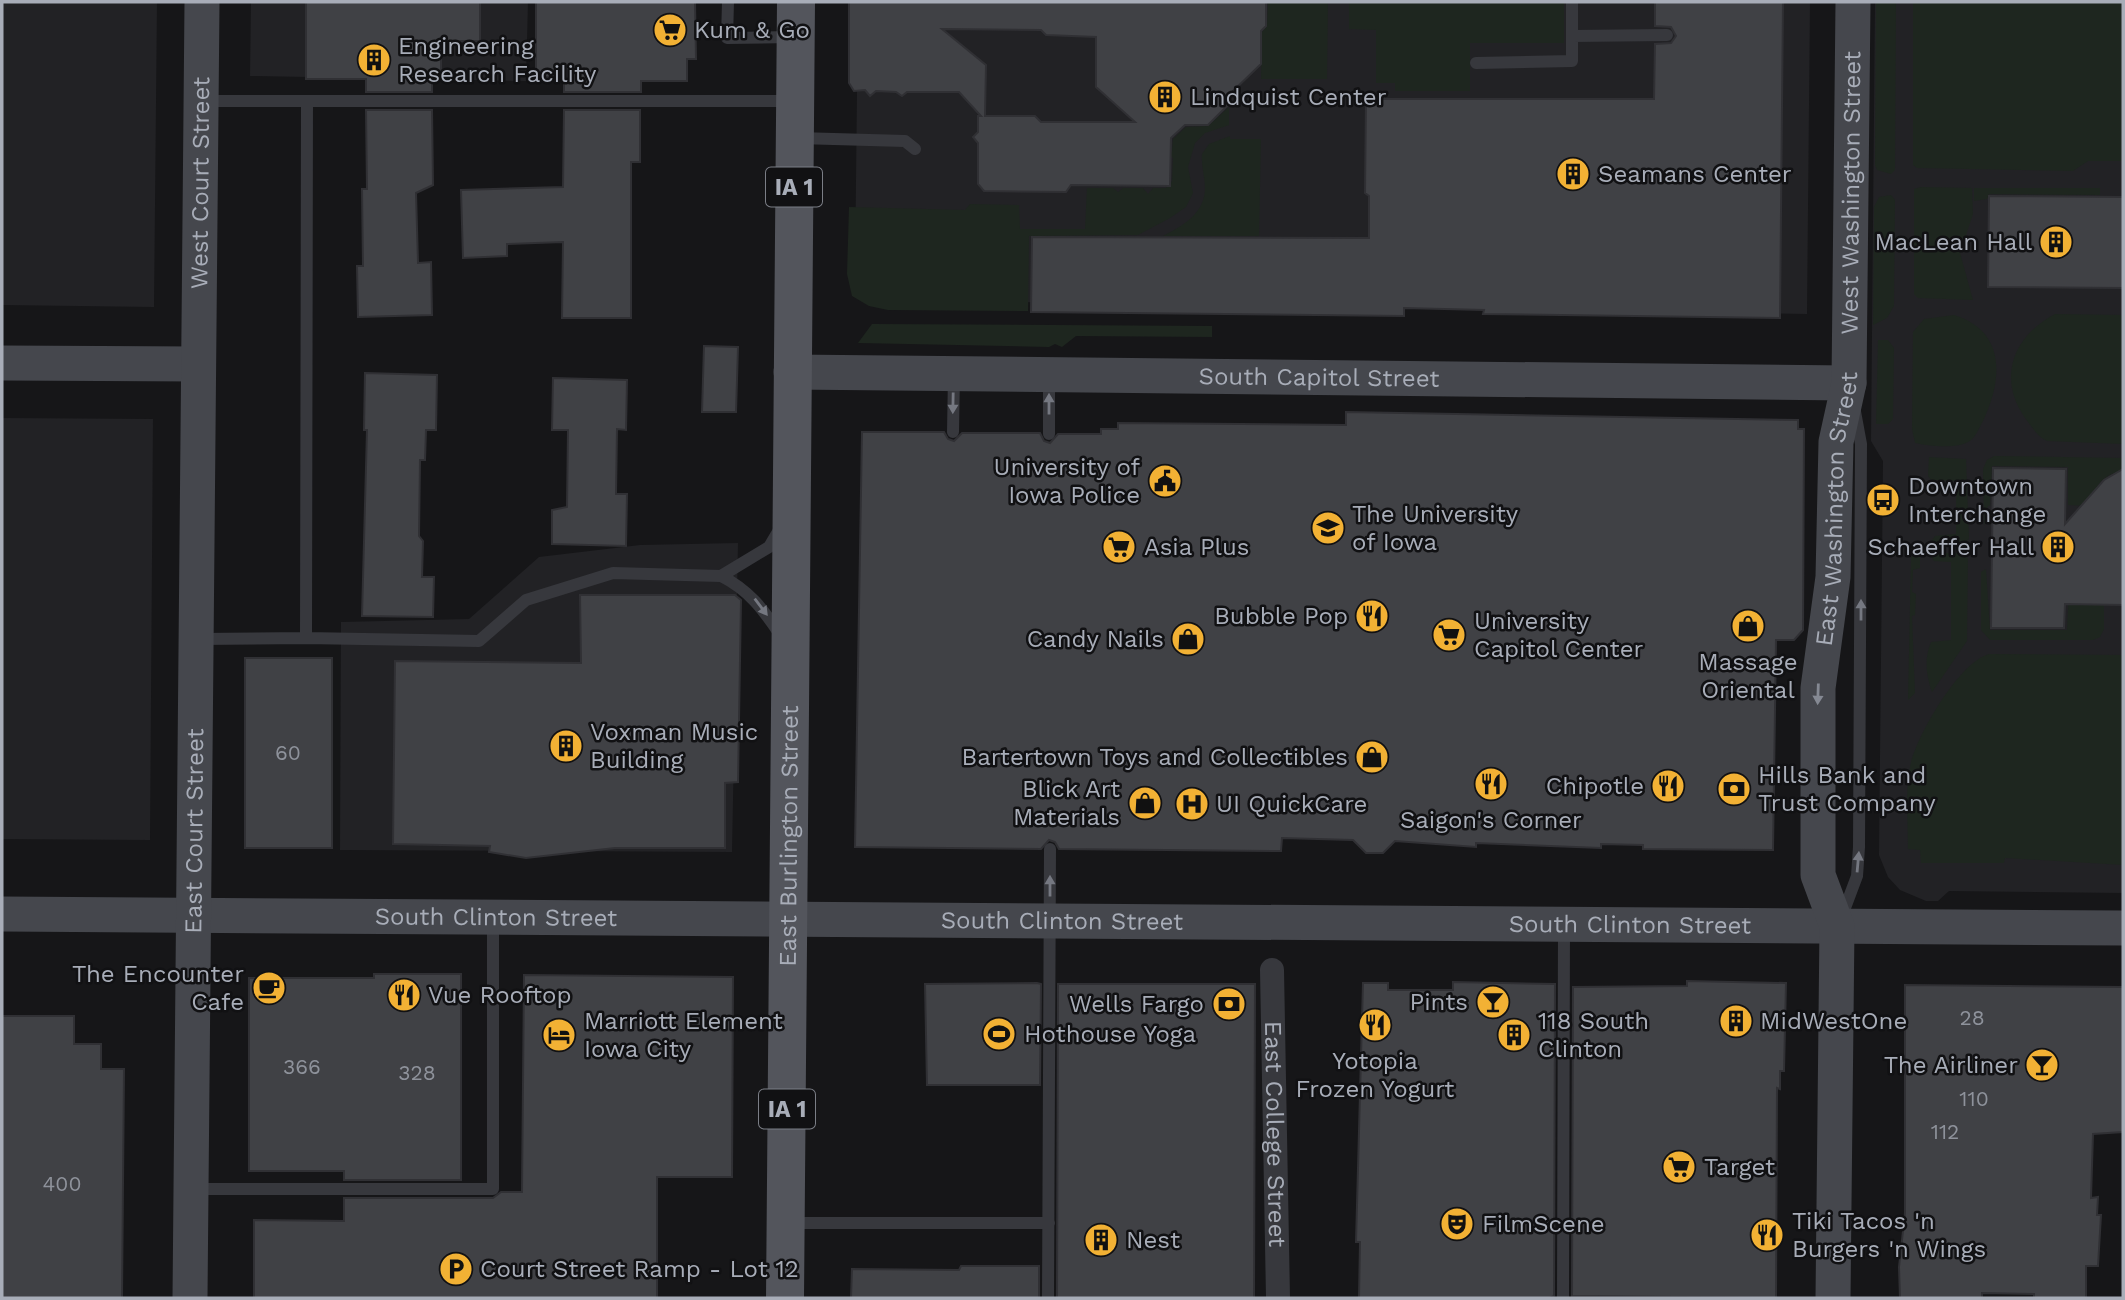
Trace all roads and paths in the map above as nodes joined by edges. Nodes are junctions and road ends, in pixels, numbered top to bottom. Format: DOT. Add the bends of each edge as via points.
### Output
graph roads {
  1 [pos="202,2"];
  2 [pos="728,2"];
  3 [pos="1572,2"];
  4 [pos="1853,2"];
  5 [pos="796,19"];
  6 [pos="1667,35"];
  7 [pos="1573,36"];
  8 [pos="1476,63"];
  9 [pos="201,101"];
  10 [pos="307,101"];
  11 [pos="794,120"];
  12 [pos="915,149"];
  13 [pos="2,363"];
  14 [pos="198,364"];
  15 [pos="791,372"];
  16 [pos="954,374"];
  17 [pos="1049,375"];
  18 [pos="1849,383"];
  19 [pos="953,432"];
  20 [pos="1049,433"];
  21 [pos="791,512"];
  22 [pos="721,576"];
  23 [pos="195,639"];
  24 [pos="306,639"];
  25 [pos="790,650"];
  26 [pos="1050,849"];
  27 [pos="2,914"];
  28 [pos="193,915"];
  29 [pos="493,918"];
  30 [pos="790,920"];
  31 [pos="1050,923"];
  32 [pos="1563,925"];
  33 [pos="1837,926"];
  34 [pos="2123,928"];
  35 [pos="1272,970"];
  36 [pos="191,1189"];
  37 [pos="786,1223"];
  38 [pos="1049,1223"];
  39 [pos="190,1298"];
  40 [pos="785,1298"];
  41 [pos="1048,1298"];
  42 [pos="1278,1298"];
  43 [pos="1563,1298"];
  44 [pos="1833,1298"];
  1 -- 9 [label="street, West Court Street"];
  2 -- 5 [label="lane" via="727,38"];
  3 -- 7 [label="lane"];
  4 -- 18 [label="street, West Washington Street"];
  5 -- 11 [label="main road, IA 1"];
  6 -- 7 [label="lane"];
  7 -- 8 [label="lane" via="1572,61"];
  9 -- 10 [label="lane"];
  9 -- 14 [label="street, West Court Street"];
  10 -- 11 [label="lane"];
  10 -- 24 [label="lane"];
  11 -- 12 [label="lane" via="905,141"];
  11 -- 15 [label="main road, IA 1"];
  13 -- 14 [label="street"];
  14 -- 23 [label="street, East Court Street"];
  15 -- 16 [label="street, South Capitol Street"];
  15 -- 21 [label="main road, East Burlington Street / IA 1"];
  16 -- 17 [label="street, South Capitol Street"];
  16 -- 19 [label="lane, one-way"];
  17 -- 18 [label="street, South Capitol Street"];
  20 -- 17 [label="lane, one-way"];
  18 -- 33 [label="street, East Washington Street" via="1836,442 1833,577 1818,688 1818,875"];
  21 -- 22 [label="lane" via="769,547"];
  21 -- 25 [label="main road, East Burlington Street / IA 1"];
  22 -- 24 [label="lane" via="613,573 526,600 479,641"];
  22 -- 25 [label="lane, one-way" via="758,602"];
  23 -- 24 [label="lane"];
  23 -- 28 [label="street, East Court Street"];
  25 -- 30 [label="main road, East Burlington Street / IA 1"];
  31 -- 26 [label="lane, one-way"];
  27 -- 28 [label="street, South Clinton Street"];
  28 -- 29 [label="street, South Clinton Street"];
  28 -- 36 [label="street, East Court Street"];
  29 -- 30 [label="street, South Clinton Street"];
  29 -- 36 [label="lane" via="493,1189"];
  30 -- 31 [label="street, South Clinton Street"];
  30 -- 37 [label="main road, East Burlington Street / IA 1"];
  31 -- 32 [label="street, South Clinton Street"];
  31 -- 38 [label="lane"];
  32 -- 33 [label="street, South Clinton Street"];
  32 -- 43 [label="lane"];
  33 -- 34 [label="street, South Clinton Street"];
  33 -- 44 [label="street, East Washington Street"];
  35 -- 42 [label="street, East College Street"];
  36 -- 39 [label="street, East Court Street"];
  37 -- 38 [label="lane"];
  37 -- 40 [label="main road, East Burlington Street / IA 1"];
  38 -- 41 [label="lane"];
}
